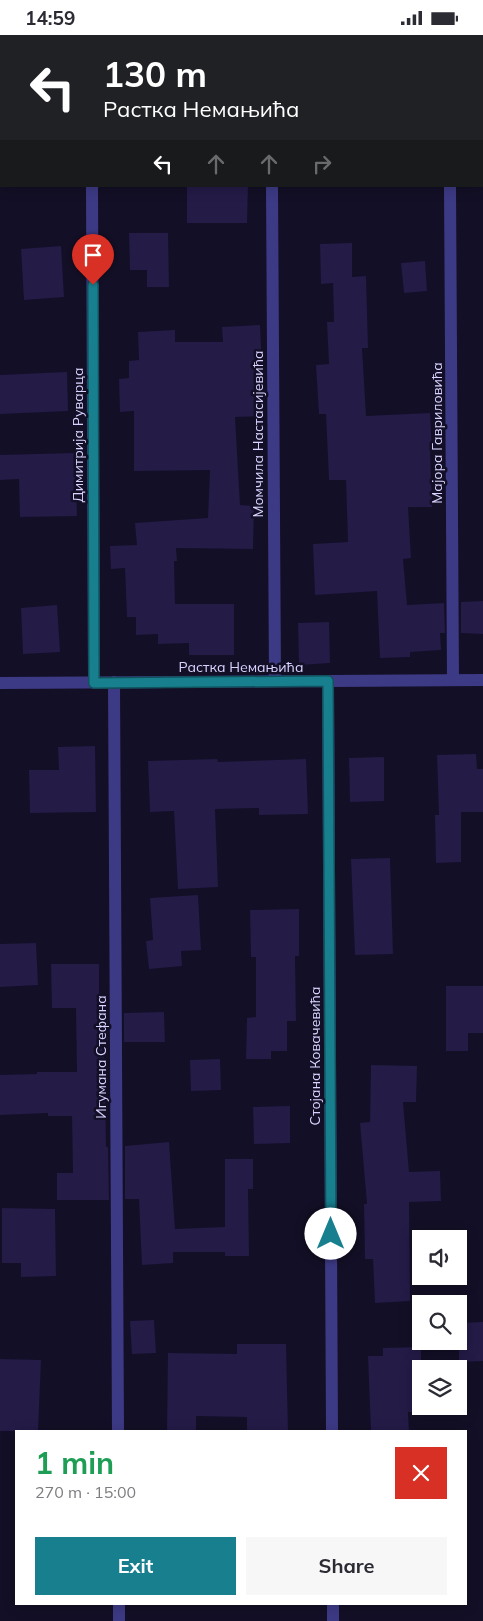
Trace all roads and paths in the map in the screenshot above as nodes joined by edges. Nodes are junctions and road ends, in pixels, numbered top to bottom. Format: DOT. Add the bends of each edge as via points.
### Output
graph roads {
  1 [pos="92,187"];
  2 [pos="272,187"];
  3 [pos="450,187"];
  4 [pos="453,680"];
  5 [pos="483,680"];
  6 [pos="275,681"];
  7 [pos="328,681"];
  8 [pos="114,682"];
  9 [pos="0,683"];
  10 [pos="94,683"];
  11 [pos="118,1430"];
  12 [pos="332,1430"];
  13 [pos="119,1605"];
  14 [pos="333,1605"];
  15 [pos="120,1621"];
  16 [pos="333,1621"];
  1 -- 10 [label="street, Димитрија Руварца"];
  2 -- 6 [label="street, Момчила Настасијевића"];
  3 -- 4 [label="street, Мајора Гавриловића"];
  4 -- 5 [label="street, Растка Немањића"];
  4 -- 7 [label="street, Растка Немањића"];
  6 -- 7 [label="street, Растка Немањића"];
  6 -- 8 [label="street, Растка Немањића"];
  7 -- 12 [label="street, Стојана Ковачевића"];
  8 -- 10 [label="street, Растка Немањића"];
  8 -- 11 [label="street, Игумана Стефана"];
  9 -- 10 [label="street, Растка Немањића"];
  13 -- 15 [label="street"];
  14 -- 16 [label="street"];
}
